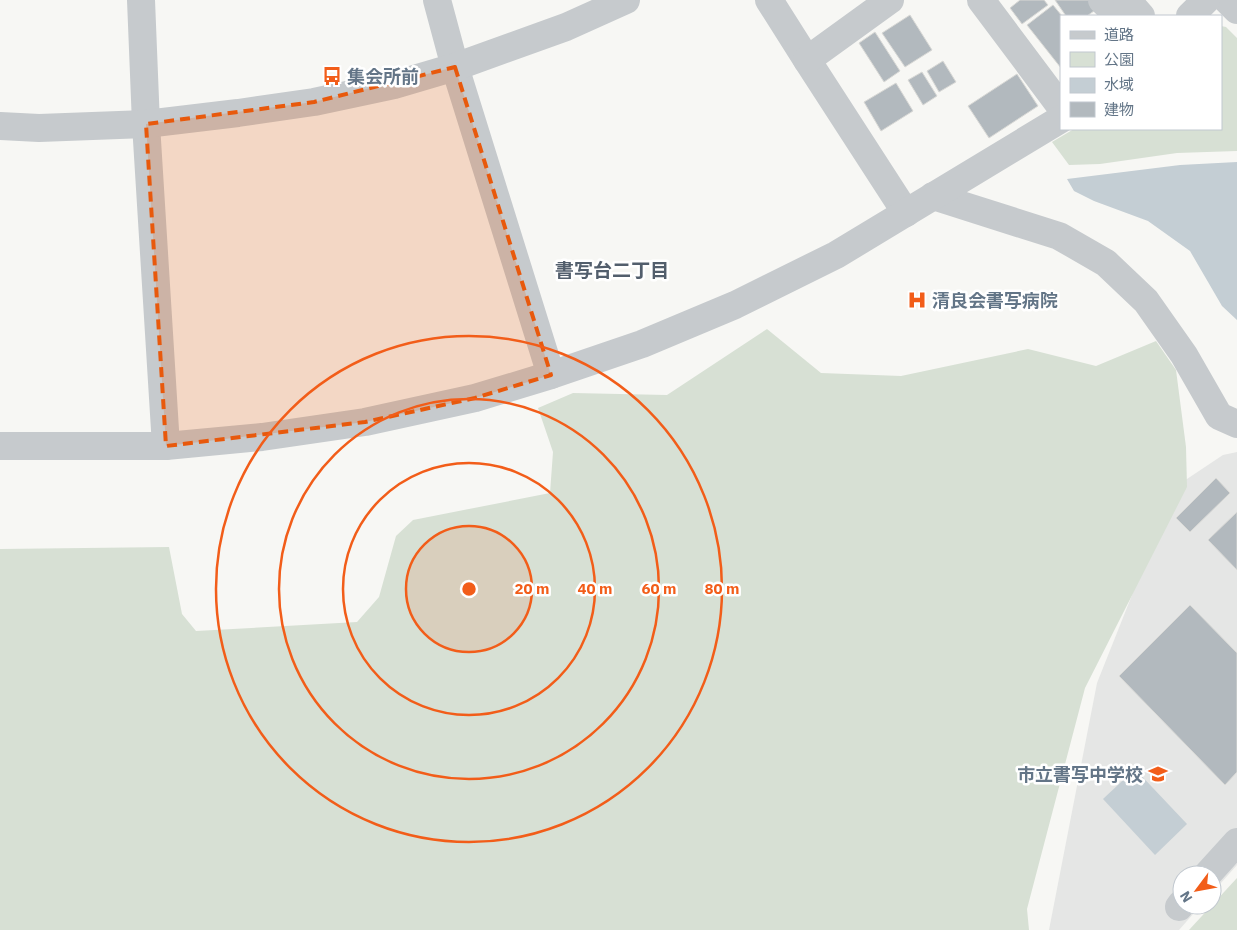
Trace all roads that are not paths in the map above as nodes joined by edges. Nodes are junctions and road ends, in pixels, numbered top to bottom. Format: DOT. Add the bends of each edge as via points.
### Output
graph roads {
  1 [pos="141,0"];
  2 [pos="437,0"];
  3 [pos="626,0"];
  4 [pos="769,0"];
  5 [pos="890,0"];
  6 [pos="1102,0"];
  7 [pos="1127,0"];
  8 [pos="1206,0"];
  9 [pos="1228,0"];
  10 [pos="992,4"];
  11 [pos="1237,10"];
  12 [pos="1117,15"];
  13 [pos="1140,15"];
  14 [pos="1191,15"];
  15 [pos="806,60"];
  16 [pos="455,67"];
  17 [pos="1060,106"];
  18 [pos="1060,120"];
  19 [pos="146,124"];
  20 [pos="0,126"];
  21 [pos="933,196"];
  22 [pos="906,213"];
  23 [pos="551,375"];
  24 [pos="1237,424"];
  25 [pos="0,446"];
  26 [pos="166,446"];
  27 [pos="1237,842"];
  28 [pos="1216,865"];
  1 -- 19 [label="street"];
  2 -- 16 [label="street"];
  3 -- 16 [label="street" via="566,27"];
  4 -- 15 [label="street"];
  5 -- 15 [label="street"];
  6 -- 12 [label="street"];
  7 -- 13 [label="street"];
  8 -- 14 [label="street"];
  9 -- 11 [label="street"];
  10 -- 17 [label="street"];
  15 -- 22 [label="street"];
  16 -- 19 [label="street" via="314,102"];
  16 -- 23 [label="street"];
  18 -- 21 [label="street"];
  19 -- 20 [label="street" via="39,128"];
  19 -- 26 [label="street"];
  21 -- 22 [label="street"];
  21 -- 24 [label="street" via="1059,236 1106,263 1146,301 1184,355 1218,416"];
  22 -- 23 [label="street" via="836,255 735,305 642,344"];
  23 -- 26 [label="street" via="475,398 365,422 262,437"];
  25 -- 26 [label="street"];
  27 -- 28 [label="street"];
}
